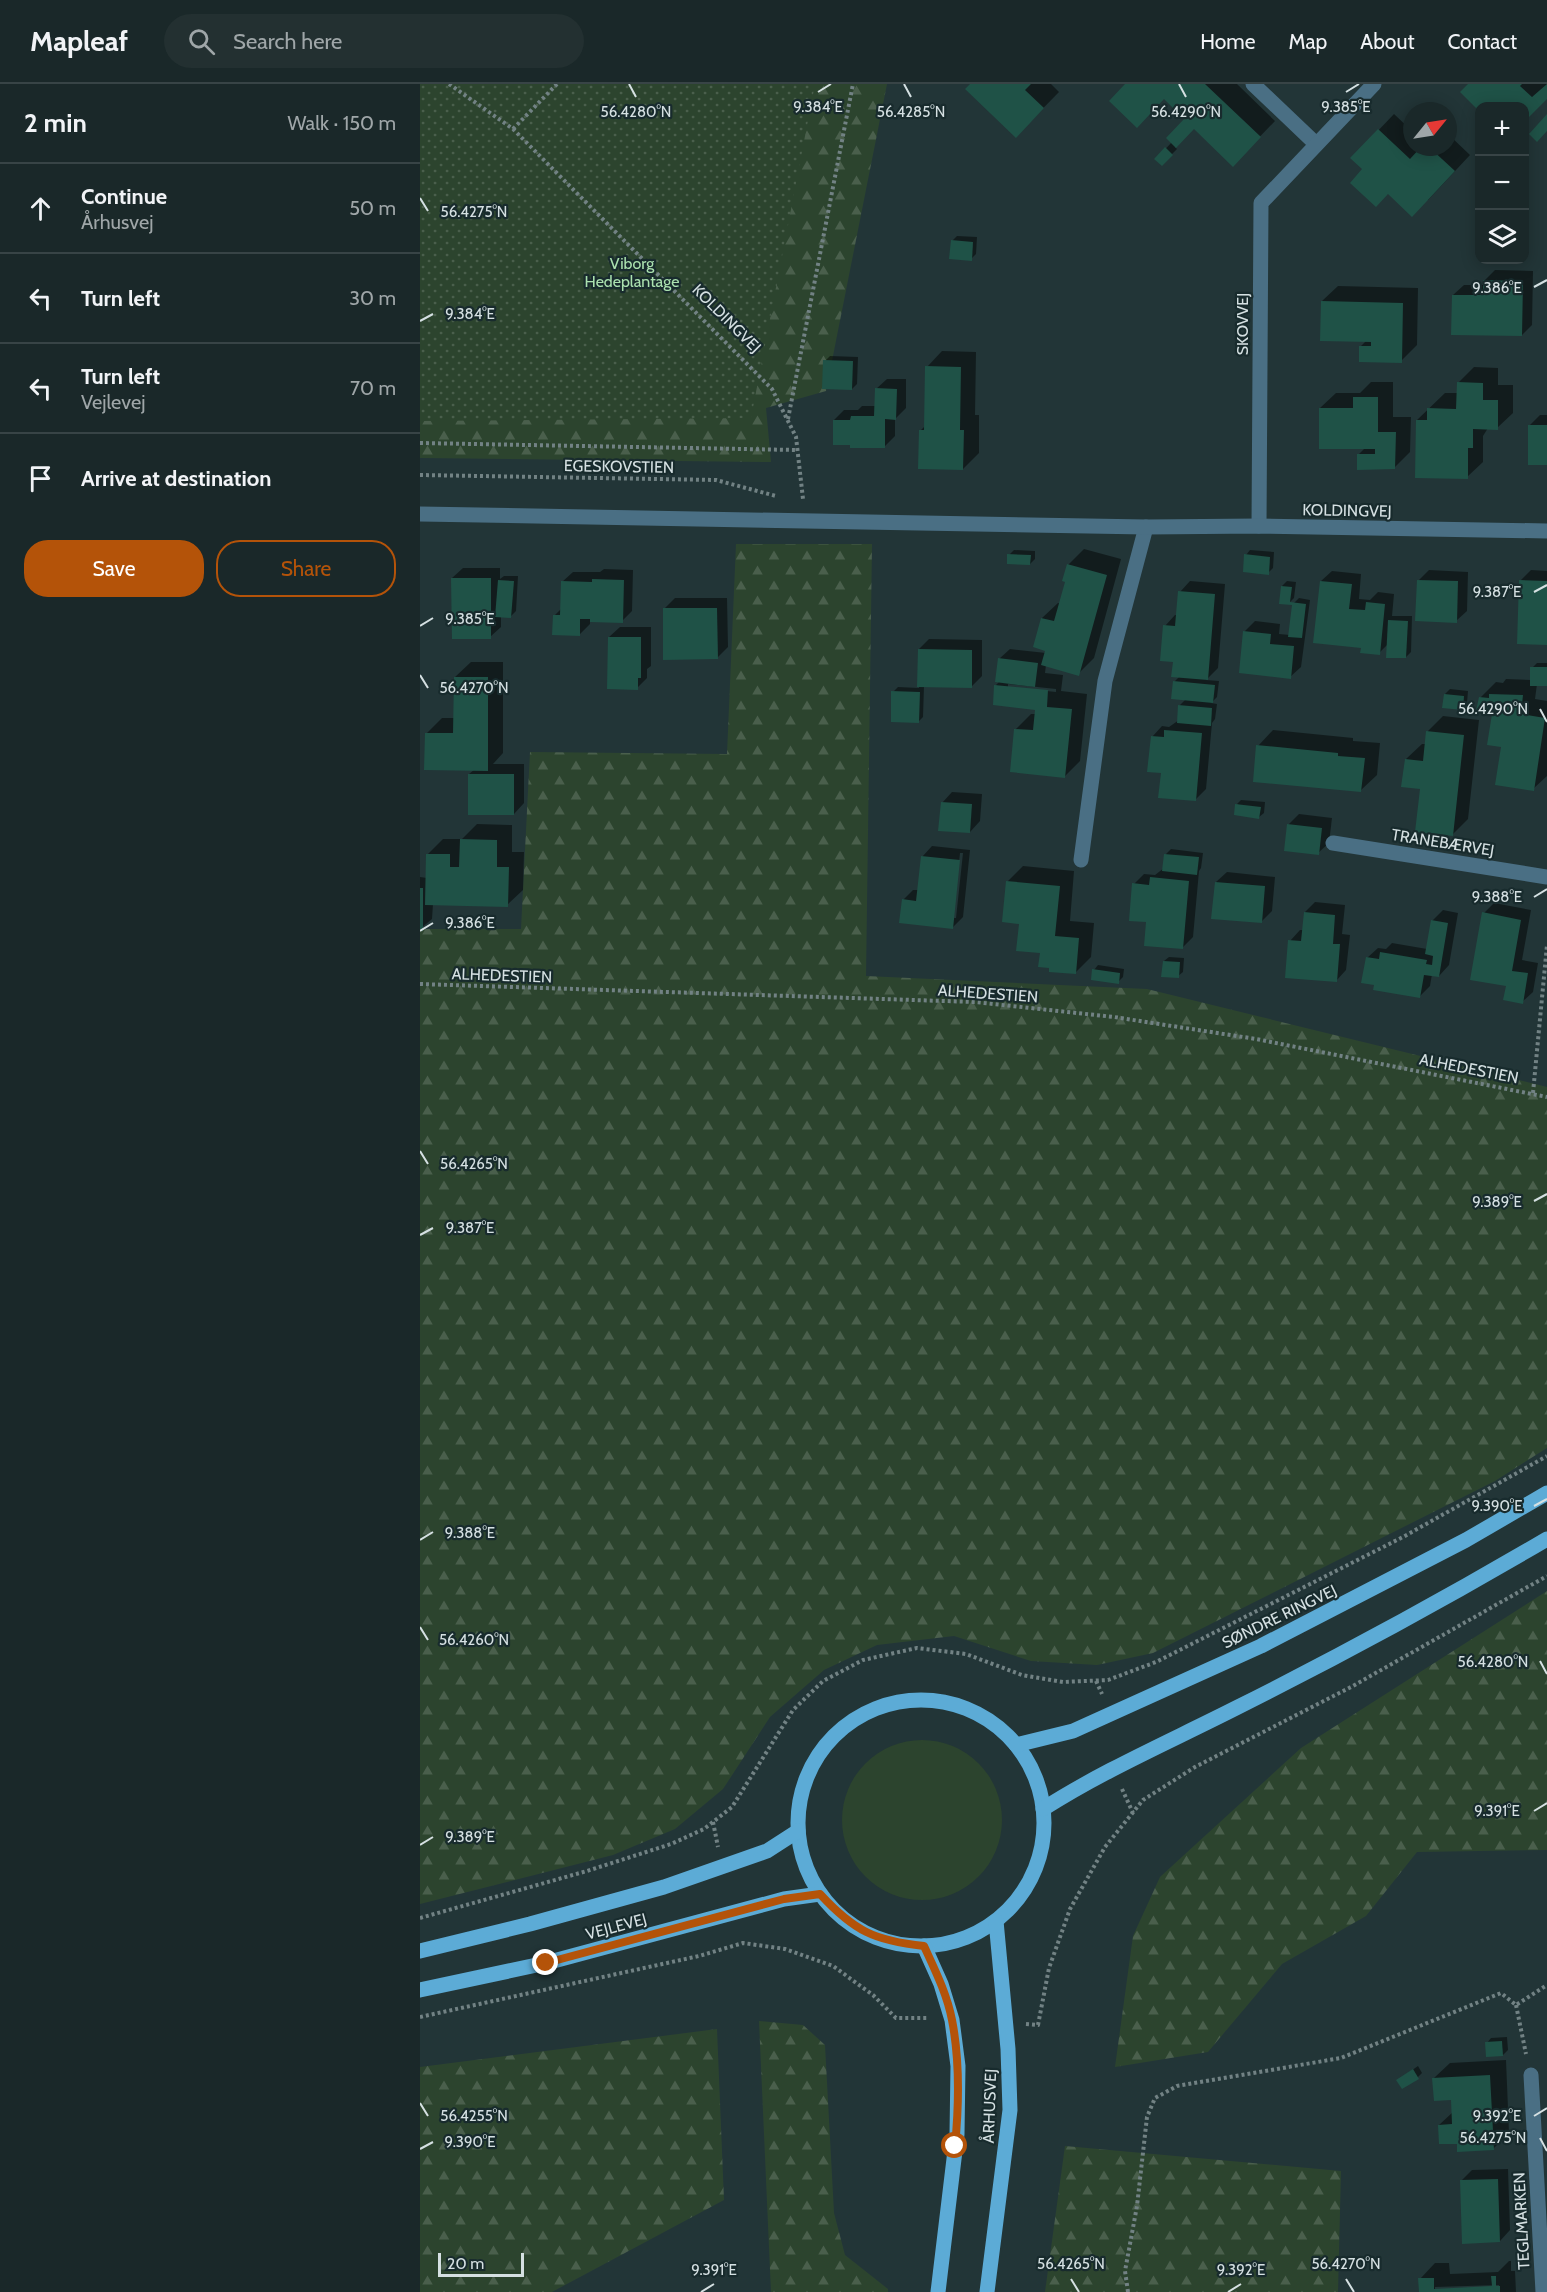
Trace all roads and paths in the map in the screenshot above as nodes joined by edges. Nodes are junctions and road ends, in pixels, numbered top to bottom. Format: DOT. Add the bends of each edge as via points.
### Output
graph roads {
  1 [pos="449,84"];
  2 [pos="557,84"];
  3 [pos="853,84"];
  4 [pos="1253,84"];
  5 [pos="1374,84"];
  6 [pos="513,129"];
  7 [pos="1316,144"];
  8 [pos="787,420"];
  9 [pos="420,443"];
  10 [pos="797,450"];
  11 [pos="420,475"];
  12 [pos="420,514"];
  13 [pos="806,520"];
  14 [pos="1259,526"];
  15 [pos="1146,527"];
  16 [pos="1547,531"];
  17 [pos="1332,843"];
  18 [pos="1081,860"];
  19 [pos="1547,877"];
  20 [pos="1547,945"];
  21 [pos="420,984"];
  22 [pos="1533,1093"];
  23 [pos="1547,1097"];
  24 [pos="1547,1455"];
  25 [pos="1547,1493"];
  26 [pos="1547,1539"];
  27 [pos="1547,1576"];
  28 [pos="1016,1745"];
  29 [pos="1043,1809"];
  30 [pos="798,1831"];
  31 [pos="820,1894"];
  32 [pos="420,1918"];
  33 [pos="996,1921"];
  34 [pos="924,1946"];
  35 [pos="420,1951"];
  36 [pos="1547,1985"];
  37 [pos="420,1990"];
  38 [pos="1516,2005"];
  39 [pos="420,2017"];
  40 [pos="952,2020"];
  41 [pos="1006,2023"];
  42 [pos="1531,2075"];
  43 [pos="938,2292"];
  44 [pos="987,2292"];
  45 [pos="1128,2292"];
  46 [pos="1543,2292"];
  1 -- 6 [label="path, KOLDINGVEJ"];
  2 -- 6 [label="path"];
  3 -- 8 [label="path"];
  4 -- 7 [label="street"];
  5 -- 7 [label="street, SKOVVEJ"];
  6 -- 8 [label="path, KOLDINGVEJ" via="772,389"];
  7 -- 14 [label="street, SKOVVEJ" via="1261,203"];
  8 -- 10 [label="path, KOLDINGVEJ" via="796,437"];
  9 -- 10 [label="path"];
  10 -- 13 [label="path, KOLDINGVEJ"];
  11 -- 13 [label="path, EGESKOVSTIEN" via="716,480 787,500"];
  12 -- 13 [label="street, KOLDINGVEJ"];
  13 -- 15 [label="street, KOLDINGVEJ"];
  14 -- 15 [label="street, KOLDINGVEJ"];
  14 -- 16 [label="street, KOLDINGVEJ"];
  15 -- 18 [label="street" via="1105,681"];
  17 -- 19 [label="street, TRANEBÆRVEJ"];
  20 -- 22 [label="path"];
  21 -- 22 [label="path, ALHEDESTIEN" via="975,1002 1114,1017 1244,1038"];
  22 -- 23 [label="path, ALHEDESTIEN"];
  24 -- 32 [label="path" via="1403,1537 1156,1662 1108,1680 1064,1683 1022,1675 966,1654 917,1648 863,1660 823,1681 793,1710 732,1807 704,1829 587,1871"];
  25 -- 28 [label="main road, SØNDRE RINGVEJ" via="1388,1582 1250,1652 1073,1731"];
  26 -- 29 [label="main road" via="1450,1597 1079,1786"];
  27 -- 41 [label="path" via="1351,1687 1195,1767 1143,1800 1105,1848 1070,1909 1050,1968 1038,2025"];
  28 -- 29 [label="main road" via="1034,1775"];
  28 -- 30 [label="main road" via="972,1711 945,1702 889,1704 840,1730 821,1751 807,1776"];
  29 -- 33 [label="main road" via="1043,1841 1034,1871 1018,1899"];
  30 -- 31 [label="main road" via="805,1864"];
  30 -- 35 [label="main road, VEJLEVEJ" via="767,1851 664,1887"];
  31 -- 34 [label="main road" via="840,1916 866,1933 894,1943"];
  31 -- 37 [label="main road, VEJLEVEJ" via="784,1899 546,1963"];
  33 -- 34 [label="main road" via="974,1935"];
  33 -- 41 [label="main road, ÅRHUSVEJ"];
  34 -- 40 [label="main road, ÅRHUSVEJ"];
  36 -- 38 [label="path"];
  38 -- 42 [label="path"];
  38 -- 45 [label="path" via="1501,1993 1341,2058 1177,2086 1155,2098 1148,2117 1125,2271"];
  39 -- 40 [label="path" via="743,1943 785,1949 832,1966 873,1995 896,2018"];
  40 -- 43 [label="main road, ÅRHUSVEJ" via="958,2066 957,2134"];
  41 -- 44 [label="main road, ÅRHUSVEJ" via="1010,2110"];
  42 -- 46 [label="street, TEGLMARKEN"];
}
